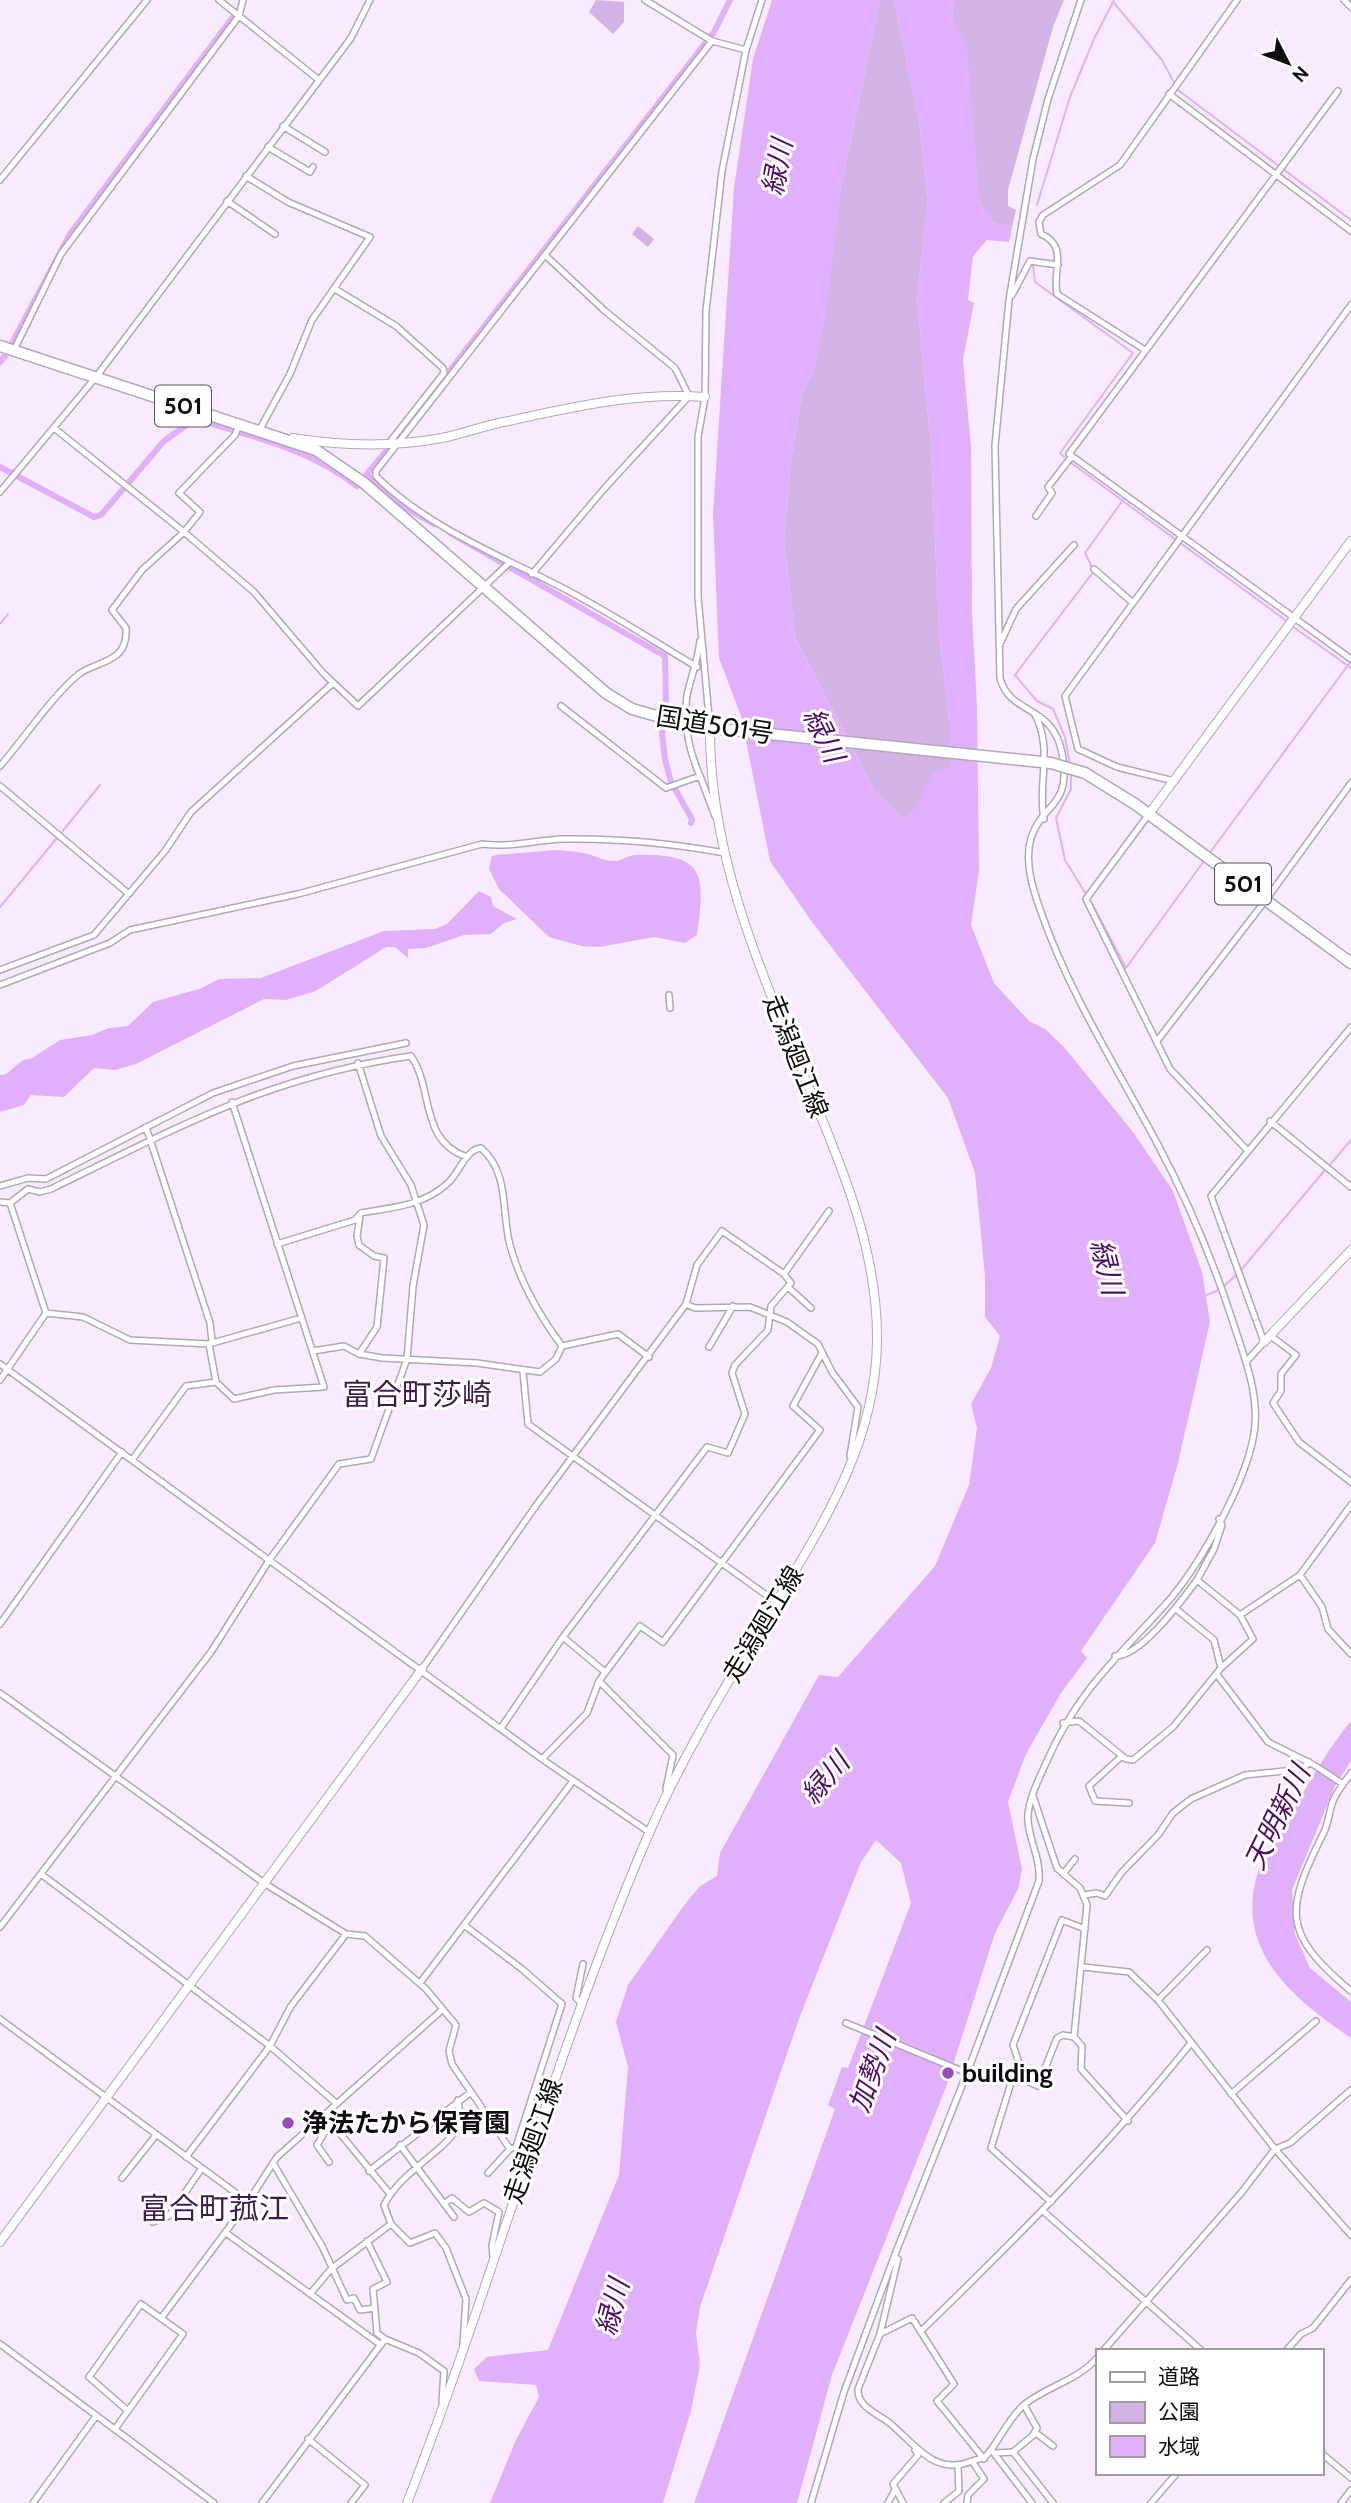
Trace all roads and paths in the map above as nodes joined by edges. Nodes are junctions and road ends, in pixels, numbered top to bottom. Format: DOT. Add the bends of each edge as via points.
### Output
graph roads {
  1 [pos="147,0"];
  2 [pos="219,0"];
  3 [pos="243,0"];
  4 [pos="370,0"];
  5 [pos="645,0"];
  6 [pos="762,0"];
  7 [pos="1082,0"];
  8 [pos="1237,0"];
  9 [pos="1344,0"];
  10 [pos="1351,6"];
  11 [pos="237,14"];
  12 [pos="709,40"];
  13 [pos="746,50"];
  14 [pos="319,80"];
  15 [pos="1338,91"];
  16 [pos="1168,94"];
  17 [pos="283,126"];
  18 [pos="268,147"];
  19 [pos="325,152"];
  20 [pos="313,167"];
  21 [pos="1275,174"];
  22 [pos="246,176"];
  23 [pos="0,180"];
  24 [pos="227,201"];
  25 [pos="1351,231"];
  26 [pos="275,234"];
  27 [pos="545,256"];
  28 [pos="1058,265"];
  29 [pos="335,289"];
  30 [pos="1009,300"];
  31 [pos="1351,305"];
  32 [pos="0,346"];
  33 [pos="14,350"];
  34 [pos="1145,350"];
  35 [pos="96,377"];
  36 [pos="689,396"];
  37 [pos="705,397"];
  38 [pos="54,428"];
  39 [pos="237,429"];
  40 [pos="260,429"];
  41 [pos="282,437"];
  42 [pos="393,443"];
  43 [pos="1072,456"];
  44 [pos="0,492"];
  45 [pos="1036,516"];
  46 [pos="184,532"];
  47 [pos="1181,535"];
  48 [pos="1351,541"];
  49 [pos="1074,545"];
  50 [pos="507,565"];
  51 [pos="1094,569"];
  52 [pos="532,574"];
  53 [pos="484,588"];
  54 [pos="1133,603"];
  55 [pos="1292,620"];
  56 [pos="701,636"];
  57 [pos="999,647"];
  58 [pos="1351,659"];
  59 [pos="696,667"];
  60 [pos="333,683"];
  61 [pos="561,706"];
  62 [pos="1034,713"];
  63 [pos="713,728"];
  64 [pos="1045,763"];
  65 [pos="0,766"];
  66 [pos="700,776"];
  67 [pos="1175,781"];
  68 [pos="1351,783"];
  69 [pos="0,786"];
  70 [pos="1149,814"];
  71 [pos="1044,819"];
  72 [pos="723,835"];
  73 [pos="725,853"];
  74 [pos="129,894"];
  75 [pos="1265,901"];
  76 [pos="1351,963"];
  77 [pos="0,970"];
  78 [pos="0,985"];
  79 [pos="669,995"];
  80 [pos="670,1008"];
  81 [pos="1351,1027"];
  82 [pos="1157,1041"];
  83 [pos="406,1043"];
  84 [pos="358,1063"];
  85 [pos="232,1102"];
  86 [pos="1270,1121"];
  87 [pos="146,1127"];
  88 [pos="150,1140"];
  89 [pos="1247,1150"];
  90 [pos="467,1157"];
  91 [pos="2,1186"];
  92 [pos="1351,1187"];
  93 [pos="0,1202"];
  94 [pos="10,1203"];
  95 [pos="415,1204"];
  96 [pos="829,1211"];
  97 [pos="361,1213"];
  98 [pos="277,1244"];
  99 [pos="1351,1250"];
  100 [pos="784,1274"];
  101 [pos="789,1288"];
  102 [pos="686,1304"];
  103 [pos="733,1306"];
  104 [pos="811,1308"];
  105 [pos="46,1313"];
  106 [pos="768,1314"];
  107 [pos="301,1318"];
  108 [pos="1267,1339"];
  109 [pos="210,1343"];
  110 [pos="562,1346"];
  111 [pos="709,1346"];
  112 [pos="313,1351"];
  113 [pos="822,1353"];
  114 [pos="359,1354"];
  115 [pos="649,1357"];
  116 [pos="407,1359"];
  117 [pos="1246,1362"];
  118 [pos="0,1364"];
  119 [pos="7,1369"];
  120 [pos="523,1372"];
  121 [pos="0,1380"];
  122 [pos="216,1382"];
  123 [pos="122,1452"];
  124 [pos="573,1457"];
  125 [pos="132,1460"];
  126 [pos="847,1476"];
  127 [pos="1351,1482"];
  128 [pos="1351,1506"];
  129 [pos="656,1516"];
  130 [pos="1219,1519"];
  131 [pos="270,1559"];
  132 [pos="722,1564"];
  133 [pos="1300,1575"];
  134 [pos="1197,1580"];
  135 [pos="776,1602"];
  136 [pos="1176,1609"];
  137 [pos="1240,1615"];
  138 [pos="1,1620"];
  139 [pos="564,1637"];
  140 [pos="1351,1654"];
  141 [pos="1115,1656"];
  142 [pos="1221,1668"];
  143 [pos="422,1669"];
  144 [pos="605,1672"];
  145 [pos="1218,1676"];
  146 [pos="598,1681"];
  147 [pos="0,1693"];
  148 [pos="1063,1723"];
  149 [pos="501,1728"];
  150 [pos="1122,1756"];
  151 [pos="542,1759"];
  152 [pos="1311,1764"];
  153 [pos="1351,1773"];
  154 [pos="117,1776"];
  155 [pos="573,1781"];
  156 [pos="1343,1784"];
  157 [pos="1033,1796"];
  158 [pos="664,1800"];
  159 [pos="1129,1803"];
  160 [pos="649,1832"];
  161 [pos="1075,1859"];
  162 [pos="1064,1872"];
  163 [pos="41,1874"];
  164 [pos="264,1883"];
  165 [pos="1084,1895"];
  166 [pos="464,1925"];
  167 [pos="0,1927"];
  168 [pos="1085,1928"];
  169 [pos="346,1934"];
  170 [pos="1208,1950"];
  171 [pos="583,1964"];
  172 [pos="1083,1967"];
  173 [pos="420,1983"];
  174 [pos="189,1985"];
  175 [pos="1351,1990"];
  176 [pos="1158,2000"];
  177 [pos="581,2003"];
  178 [pos="442,2010"];
  179 [pos="0,2019"];
  180 [pos="1316,2021"];
  181 [pos="846,2023"];
  182 [pos="1074,2037"];
  183 [pos="1191,2043"];
  184 [pos="270,2046"];
  185 [pos="965,2071"];
  186 [pos="1014,2075"];
  187 [pos="1351,2090"];
  188 [pos="471,2092"];
  189 [pos="1231,2094"];
  190 [pos="106,2098"];
  191 [pos="458,2100"];
  192 [pos="336,2103"];
  193 [pos="324,2114"];
  194 [pos="1128,2121"];
  195 [pos="330,2123"];
  196 [pos="156,2134"];
  197 [pos="400,2145"];
  198 [pos="510,2149"];
  199 [pos="1275,2149"];
  200 [pos="186,2157"];
  201 [pos="329,2162"];
  202 [pos="273,2163"];
  203 [pos="415,2167"];
  204 [pos="202,2168"];
  205 [pos="369,2171"];
  206 [pos="488,2173"];
  207 [pos="122,2178"];
  208 [pos="390,2194"];
  209 [pos="248,2202"];
  210 [pos="1051,2202"];
  211 [pos="445,2203"];
  212 [pos="1043,2211"];
  213 [pos="454,2217"];
  214 [pos="153,2222"];
  215 [pos="391,2224"];
  216 [pos="226,2233"];
  217 [pos="1351,2235"];
  218 [pos="367,2241"];
  219 [pos="0,2242"];
  220 [pos="493,2257"];
  221 [pos="894,2257"];
  222 [pos="331,2269"];
  223 [pos="1351,2280"];
  224 [pos="310,2294"];
  225 [pos="1146,2302"];
  226 [pos="375,2308"];
  227 [pos="162,2317"];
  228 [pos="921,2331"];
  229 [pos="880,2334"];
  230 [pos="383,2342"];
  231 [pos="0,2344"];
  232 [pos="462,2346"];
  233 [pos="1105,2349"];
  234 [pos="1200,2349"];
  235 [pos="1288,2349"];
  236 [pos="1096,2359"];
  237 [pos="1024,2405"];
  238 [pos="442,2406"];
  239 [pos="128,2411"];
  240 [pos="96,2416"];
  241 [pos="115,2429"];
  242 [pos="1033,2435"];
  243 [pos="308,2439"];
  244 [pos="1053,2446"];
  245 [pos="915,2450"];
  246 [pos="992,2452"];
  247 [pos="1013,2452"];
  248 [pos="1323,2455"];
  249 [pos="984,2459"];
  250 [pos="972,2461"];
  251 [pos="958,2467"];
  252 [pos="1175,2475"];
  253 [pos="1351,2478"];
  254 [pos="895,2490"];
  255 [pos="1351,2490"];
  256 [pos="959,2491"];
  257 [pos="967,2501"];
  258 [pos="33,2503"];
  259 [pos="214,2503"];
  260 [pos="262,2503"];
  261 [pos="351,2503"];
  262 [pos="407,2503"];
  263 [pos="811,2503"];
  264 [pos="888,2503"];
  265 [pos="903,2503"];
  266 [pos="944,2503"];
  267 [pos="1032,2503"];
  268 [pos="1053,2503"];
  269 [pos="1151,2503"];
  270 [pos="1341,2503"];
  1 -- 23 [label="street"];
  2 -- 11 [label="street"];
  3 -- 11 [label="street"];
  4 -- 14 [label="street" via="351,38"];
  5 -- 12 [label="street"];
  6 -- 13 [label="street"];
  7 -- 30 [label="street" via="1033,159"];
  8 -- 16 [label="street"];
  9 -- 10 [label="street"];
  11 -- 14 [label="street"];
  11 -- 33 [label="street" via="61,254"];
  12 -- 13 [label="street"];
  12 -- 27 [label="street"];
  13 -- 37 [label="street" via="722,171 705,332"];
  14 -- 17 [label="street"];
  15 -- 21 [label="street"];
  16 -- 21 [label="street"];
  16 -- 28 [label="street" via="1119,165 1043,215 1039,231 1058,248"];
  17 -- 18 [label="street"];
  17 -- 19 [label="street"];
  18 -- 20 [label="street" via="310,172"];
  18 -- 22 [label="street"];
  21 -- 25 [label="street"];
  21 -- 34 [label="street"];
  22 -- 24 [label="street"];
  22 -- 29 [label="street" via="288,202 370,237"];
  24 -- 26 [label="street"];
  24 -- 35 [label="street"];
  27 -- 36 [label="street" via="675,368"];
  27 -- 42 [label="street"];
  28 -- 30 [label="street" via="1030,261"];
  28 -- 34 [label="street" via="1057,294"];
  29 -- 40 [label="street" via="308,327 290,374"];
  29 -- 42 [label="street" via="396,326 443,368 444,373"];
  30 -- 57 [label="street" via="995,446"];
  31 -- 47 [label="street"];
  32 -- 33 [label="highway, 国道501号 / 501"];
  33 -- 35 [label="highway, 国道501号 / 501"];
  34 -- 43 [label="street" via="1069,454"];
  35 -- 38 [label="street"];
  35 -- 39 [label="highway, 国道501号 / 501"];
  36 -- 37 [label="main road"];
  36 -- 42 [label="main road" via="611,400 441,438"];
  36 -- 52 [label="street"];
  37 -- 56 [label="street" via="697,477"];
  38 -- 44 [label="street"];
  38 -- 46 [label="street"];
  39 -- 40 [label="highway, 国道501号 / 501"];
  39 -- 46 [label="street" via="179,493 200,512"];
  40 -- 41 [label="highway, 国道501号 / 501"];
  41 -- 42 [label="main road" via="322,443"];
  41 -- 53 [label="highway, 国道501号 / 501" via="316,450 362,481"];
  42 -- 50 [label="street" via="376,476 398,498"];
  43 -- 45 [label="street" via="1048,487 1052,493"];
  43 -- 47 [label="street"];
  46 -- 60 [label="street" via="254,592"];
  46 -- 65 [label="street" via="142,570 112,610 126,636 116,654 108,663 76,677"];
  47 -- 54 [label="street"];
  47 -- 55 [label="street"];
  48 -- 55 [label="main road"];
  49 -- 57 [label="street" via="1016,609"];
  50 -- 52 [label="street"];
  50 -- 53 [label="street"];
  51 -- 54 [label="street"];
  52 -- 59 [label="street"];
  53 -- 60 [label="street" via="358,706"];
  53 -- 63 [label="highway, 国道501号 / 501, bridge" via="606,693 632,709"];
  54 -- 67 [label="street" via="1065,696 1075,746 1117,767"];
  55 -- 58 [label="street"];
  55 -- 67 [label="main road"];
  56 -- 59 [label="street"];
  56 -- 63 [label="street"];
  57 -- 62 [label="street" via="1003,688"];
  59 -- 66 [label="street" via="687,696 688,749"];
  60 -- 74 [label="street" via="191,812"];
  61 -- 66 [label="street" via="666,788"];
  62 -- 64 [label="street"];
  62 -- 71 [label="street" via="1047,719 1062,752 1061,796"];
  63 -- 64 [label="highway, 国道501号 / 501"];
  63 -- 72 [label="main road, 走潟廻江線" via="710,753"];
  64 -- 70 [label="highway, 国道501号 / 501, bridge" via="1094,777"];
  64 -- 71 [label="street"];
  66 -- 72 [label="street"];
  67 -- 70 [label="main road"];
  68 -- 75 [label="street"];
  69 -- 74 [label="street"];
  70 -- 75 [label="highway, 国道501号 / 501"];
  70 -- 82 [label="street" via="1086,899"];
  71 -- 117 [label="street" via="1032,834 1028,854 1041,912 1083,1006 1192,1211"];
  72 -- 73 [label="main road, 走潟廻江線"];
  73 -- 78 [label="street" via="612,839 559,839 504,847 482,844 298,894 130,930 110,943"];
  73 -- 126 [label="main road, 走潟廻江線" via="751,946 849,1185 870,1263 876,1375 863,1437"];
  74 -- 77 [label="street" via="90,938"];
  75 -- 76 [label="highway, 国道501号 / 501"];
  75 -- 82 [label="street"];
  79 -- 80 [label="street"];
  81 -- 86 [label="street"];
  82 -- 89 [label="street" via="1170,1069"];
  83 -- 87 [label="street" via="329,1057 258,1077 213,1093"];
  84 -- 85 [label="street"];
  84 -- 90 [label="street" via="411,1056 421,1076 431,1125 455,1153"];
  84 -- 95 [label="street" via="381,1136 411,1185"];
  85 -- 88 [label="street"];
  85 -- 98 [label="street"];
  86 -- 89 [label="street"];
  86 -- 92 [label="street"];
  87 -- 88 [label="street"];
  87 -- 91 [label="street" via="46,1179"];
  88 -- 94 [label="street" via="44,1192 28,1189"];
  88 -- 109 [label="street" via="210,1323"];
  89 -- 108 [label="street" via="1211,1196"];
  90 -- 95 [label="street" via="451,1181"];
  90 -- 110 [label="street" via="481,1148 496,1165 519,1272 541,1318"];
  93 -- 94 [label="street"];
  94 -- 105 [label="street"];
  95 -- 97 [label="street"];
  95 -- 116 [label="street" via="424,1225"];
  96 -- 100 [label="street"];
  97 -- 98 [label="street" via="355,1220"];
  97 -- 114 [label="street" via="359,1245 384,1258 385,1268 377,1327"];
  98 -- 107 [label="street"];
  99 -- 108 [label="main road"];
  100 -- 101 [label="street" via="791,1283"];
  100 -- 102 [label="street" via="722,1231 697,1265"];
  101 -- 104 [label="street"];
  101 -- 106 [label="street"];
  102 -- 103 [label="street" via="695,1308"];
  102 -- 115 [label="street"];
  103 -- 106 [label="street"];
  103 -- 111 [label="street"];
  105 -- 109 [label="street" via="83,1317 130,1340"];
  105 -- 119 [label="street"];
  106 -- 113 [label="street" via="809,1336"];
  106 -- 129 [label="street" via="768,1330 732,1373 745,1414 728,1453 707,1447"];
  107 -- 109 [label="street"];
  107 -- 112 [label="street"];
  108 -- 117 [label="street"];
  108 -- 127 [label="street" via="1296,1355 1281,1374 1281,1391 1273,1403 1300,1443"];
  109 -- 122 [label="street"];
  110 -- 115 [label="street" via="618,1334"];
  110 -- 120 [label="street" via="545,1369"];
  112 -- 114 [label="street" via="344,1346"];
  112 -- 122 [label="street" via="324,1387 263,1392 240,1400"];
  113 -- 126 [label="street" via="859,1407"];
  113 -- 132 [label="street" via="793,1406 820,1430"];
  114 -- 116 [label="street"];
  115 -- 124 [label="street"];
  116 -- 120 [label="street" via="477,1363"];
  116 -- 131 [label="street" via="371,1459 339,1464"];
  117 -- 130 [label="street" via="1255,1407 1254,1434 1244,1471"];
  118 -- 119 [label="street"];
  119 -- 121 [label="street"];
  119 -- 123 [label="street"];
  120 -- 124 [label="street" via="528,1423"];
  122 -- 125 [label="street" via="186,1386"];
  123 -- 125 [label="street"];
  123 -- 138 [label="street"];
  124 -- 129 [label="street"];
  124 -- 143 [label="street"];
  125 -- 131 [label="street"];
  126 -- 135 [label="main road, 走潟廻江線"];
  128 -- 133 [label="street"];
  129 -- 132 [label="street"];
  129 -- 139 [label="street"];
  130 -- 134 [label="street" via="1222,1525 1214,1549"];
  130 -- 141 [label="street" via="1185,1580"];
  131 -- 143 [label="street"];
  131 -- 154 [label="street" via="211,1652"];
  132 -- 135 [label="street"];
  132 -- 144 [label="street" via="663,1642 640,1626"];
  133 -- 137 [label="street"];
  133 -- 140 [label="street" via="1322,1607 1328,1629"];
  134 -- 136 [label="street"];
  134 -- 137 [label="street"];
  135 -- 158 [label="main road, 走潟廻江線"];
  136 -- 141 [label="street" via="1147,1638 1121,1657"];
  136 -- 142 [label="street" via="1214,1640"];
  137 -- 142 [label="street" via="1253,1639"];
  139 -- 144 [label="street"];
  139 -- 149 [label="street"];
  141 -- 148 [label="street"];
  142 -- 145 [label="street"];
  143 -- 149 [label="street"];
  143 -- 164 [label="main road"];
  144 -- 146 [label="street"];
  145 -- 150 [label="street" via="1173,1727 1137,1758"];
  145 -- 152 [label="street" via="1268,1742"];
  146 -- 151 [label="street" via="587,1713"];
  146 -- 158 [label="street" via="673,1755"];
  147 -- 154 [label="street"];
  148 -- 150 [label="street" via="1079,1721"];
  148 -- 157 [label="street"];
  149 -- 151 [label="street"];
  150 -- 159 [label="street" via="1089,1786 1095,1801"];
  151 -- 155 [label="street"];
  152 -- 156 [label="street"];
  152 -- 165 [label="street" via="1303,1769 1245,1774 1191,1799 1173,1813 1105,1896"];
  153 -- 156 [label="street"];
  154 -- 163 [label="street"];
  154 -- 164 [label="street"];
  155 -- 160 [label="street"];
  155 -- 166 [label="street"];
  156 -- 175 [label="street" via="1302,1874 1297,1920 1304,1942"];
  157 -- 162 [label="street" via="1057,1868"];
  157 -- 185 [label="street" via="1028,1824 1039,1881"];
  158 -- 160 [label="main road, 走潟廻江線"];
  160 -- 177 [label="main road, 走潟廻江線"];
  161 -- 162 [label="street"];
  162 -- 165 [label="street"];
  163 -- 167 [label="street"];
  163 -- 174 [label="street"];
  164 -- 169 [label="street"];
  164 -- 174 [label="main road"];
  165 -- 168 [label="street"];
  166 -- 173 [label="street"];
  166 -- 198 [label="street" via="562,2004 516,2147"];
  168 -- 172 [label="street"];
  168 -- 186 [label="street" via="1062,1920 1013,2045 1018,2060"];
  169 -- 173 [label="street" via="365,1936"];
  169 -- 184 [label="street" via="291,2006"];
  170 -- 176 [label="street"];
  171 -- 177 [label="street" via="576,1998"];
  172 -- 176 [label="street" via="1129,1972"];
  172 -- 182 [label="street"];
  173 -- 178 [label="street"];
  174 -- 184 [label="street"];
  174 -- 190 [label="main road"];
  176 -- 183 [label="street"];
  177 -- 220 [label="main road, 走潟廻江線"];
  178 -- 188 [label="street" via="456,2025 449,2051 452,2064"];
  178 -- 192 [label="street"];
  179 -- 190 [label="street"];
  180 -- 189 [label="street"];
  181 -- 185 [label="street"];
  182 -- 186 [label="street" via="1056,2038 1038,2086"];
  182 -- 194 [label="street" via="1082,2046 1081,2069"];
  183 -- 189 [label="street"];
  183 -- 194 [label="street"];
  184 -- 192 [label="street"];
  184 -- 200 [label="street"];
  185 -- 221 [label="street"];
  186 -- 210 [label="street" via="991,2148"];
  187 -- 199 [label="street" via="1290,2143"];
  188 -- 191 [label="street"];
  188 -- 198 [label="street"];
  189 -- 199 [label="street"];
  190 -- 196 [label="street"];
  190 -- 219 [label="main road"];
  191 -- 197 [label="street"];
  191 -- 203 [label="street" via="461,2126"];
  192 -- 193 [label="street"];
  193 -- 195 [label="street"];
  193 -- 202 [label="street"];
  194 -- 210 [label="street"];
  195 -- 201 [label="street" via="317,2145"];
  195 -- 205 [label="street"];
  196 -- 200 [label="street"];
  196 -- 207 [label="street"];
  197 -- 203 [label="street"];
  197 -- 205 [label="street"];
  198 -- 206 [label="street"];
  199 -- 217 [label="street"];
  199 -- 225 [label="street"];
  200 -- 204 [label="street"];
  202 -- 209 [label="street"];
  202 -- 222 [label="street"];
  203 -- 208 [label="street"];
  203 -- 211 [label="street"];
  204 -- 209 [label="street"];
  204 -- 214 [label="street" via="169,2216"];
  205 -- 208 [label="street"];
  208 -- 215 [label="street" via="384,2205"];
  209 -- 216 [label="street"];
  210 -- 212 [label="street"];
  211 -- 213 [label="street"];
  211 -- 220 [label="street" via="452,2198 468,2212 484,2203 499,2212"];
  212 -- 225 [label="street"];
  212 -- 228 [label="street"];
  215 -- 218 [label="street"];
  215 -- 232 [label="street" via="410,2243 435,2233 446,2248 466,2299"];
  216 -- 224 [label="street"];
  216 -- 227 [label="street"];
  218 -- 222 [label="street"];
  218 -- 226 [label="street" via="387,2282 373,2289"];
  220 -- 232 [label="main road, 走潟廻江線"];
  221 -- 229 [label="street" via="898,2259"];
  221 -- 263 [label="street" via="844,2392"];
  222 -- 224 [label="street"];
  222 -- 226 [label="street" via="347,2300 354,2298 360,2310"];
  223 -- 235 [label="street" via="1313,2328"];
  224 -- 230 [label="street"];
  225 -- 233 [label="street"];
  225 -- 234 [label="street"];
  226 -- 230 [label="street" via="377,2333"];
  227 -- 239 [label="street" via="183,2334"];
  227 -- 239 [label="street" via="138,2305 90,2371 92,2383"];
  228 -- 229 [label="street" via="912,2318"];
  228 -- 249 [label="street" via="954,2384 937,2401"];
  229 -- 245 [label="street" via="857,2397"];
  230 -- 238 [label="street" via="419,2353 444,2371"];
  230 -- 243 [label="street"];
  231 -- 240 [label="street"];
  232 -- 238 [label="main road, 走潟廻江線"];
  236 -- 237 [label="street"];
  237 -- 242 [label="street" via="1036,2422"];
  237 -- 246 [label="street"];
  238 -- 262 [label="main road, 走潟廻江線"];
  239 -- 241 [label="street"];
  240 -- 241 [label="street"];
  240 -- 258 [label="street"];
  241 -- 259 [label="street"];
  242 -- 244 [label="street"];
  242 -- 247 [label="street"];
  243 -- 260 [label="street"];
  243 -- 261 [label="street" via="365,2485"];
  245 -- 251 [label="street"];
  245 -- 254 [label="street" via="918,2455 895,2479"];
  246 -- 247 [label="street"];
  246 -- 249 [label="street"];
  246 -- 267 [label="street"];
  247 -- 268 [label="street"];
  248 -- 253 [label="street"];
  249 -- 250 [label="street"];
  250 -- 251 [label="street"];
  250 -- 257 [label="street" via="984,2479"];
  251 -- 256 [label="street"];
  252 -- 269 [label="street"];
  254 -- 264 [label="street"];
  254 -- 265 [label="street"];
  255 -- 270 [label="street"];
  256 -- 257 [label="street"];
  256 -- 266 [label="street"];
}
